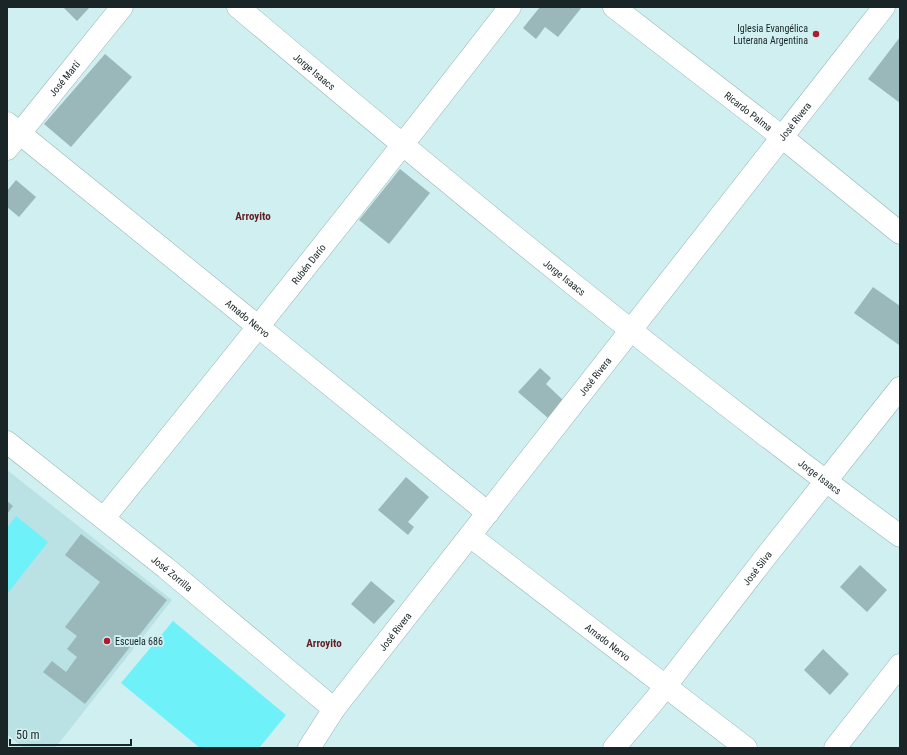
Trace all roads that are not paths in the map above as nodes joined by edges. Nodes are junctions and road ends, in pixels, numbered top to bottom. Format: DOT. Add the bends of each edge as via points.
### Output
graph roads {
  1 [pos="122,7"];
  2 [pos="238,7"];
  3 [pos="510,7"];
  4 [pos="614,7"];
  5 [pos="884,7"];
  6 [pos="11,135"];
  7 [pos="782,136"];
  8 [pos="403,146"];
  9 [pos="900,233"];
  10 [pos="259,328"];
  11 [pos="631,331"];
  12 [pos="900,388"];
  13 [pos="7,442"];
  14 [pos="826,481"];
  15 [pos="488,513"];
  16 [pos="104,518"];
  17 [pos="470,536"];
  18 [pos="900,536"];
  19 [pos="900,664"];
  20 [pos="665,686"];
  21 [pos="334,709"];
  22 [pos="310,747"];
  23 [pos="614,748"];
  24 [pos="746,748"];
  25 [pos="835,748"];
  1 -- 6 [label="street, José Martí"];
  2 -- 8 [label="street, Jorge Isaacs"];
  3 -- 8 [label="street, Rubén Darío"];
  4 -- 7 [label="street, Ricardo Palma"];
  5 -- 7 [label="street, José Rivera"];
  6 -- 10 [label="street, Amado Nervo"];
  7 -- 9 [label="street, Ricardo Palma"];
  7 -- 11 [label="street, José Rivera"];
  8 -- 10 [label="street, Rubén Darío"];
  8 -- 11 [label="street, Jorge Isaacs"];
  10 -- 15 [label="street, Amado Nervo"];
  10 -- 16 [label="street, Rubén Darío"];
  11 -- 14 [label="street, Jorge Isaacs"];
  11 -- 15 [label="street, José Rivera"];
  12 -- 14 [label="street, José Silva"];
  13 -- 16 [label="street, José Zorrilla"];
  14 -- 18 [label="street, Jorge Isaacs"];
  14 -- 20 [label="street, José Silva"];
  15 -- 17 [label="street, José Rivera"];
  16 -- 21 [label="street, José Zorrilla"];
  17 -- 20 [label="street, Amado Nervo"];
  17 -- 21 [label="street, José Rivera"];
  19 -- 25 [label="street"];
  20 -- 23 [label="street, José Silva"];
  20 -- 24 [label="street, Amado Nervo"];
  21 -- 22 [label="street, José Rivera"];
}
